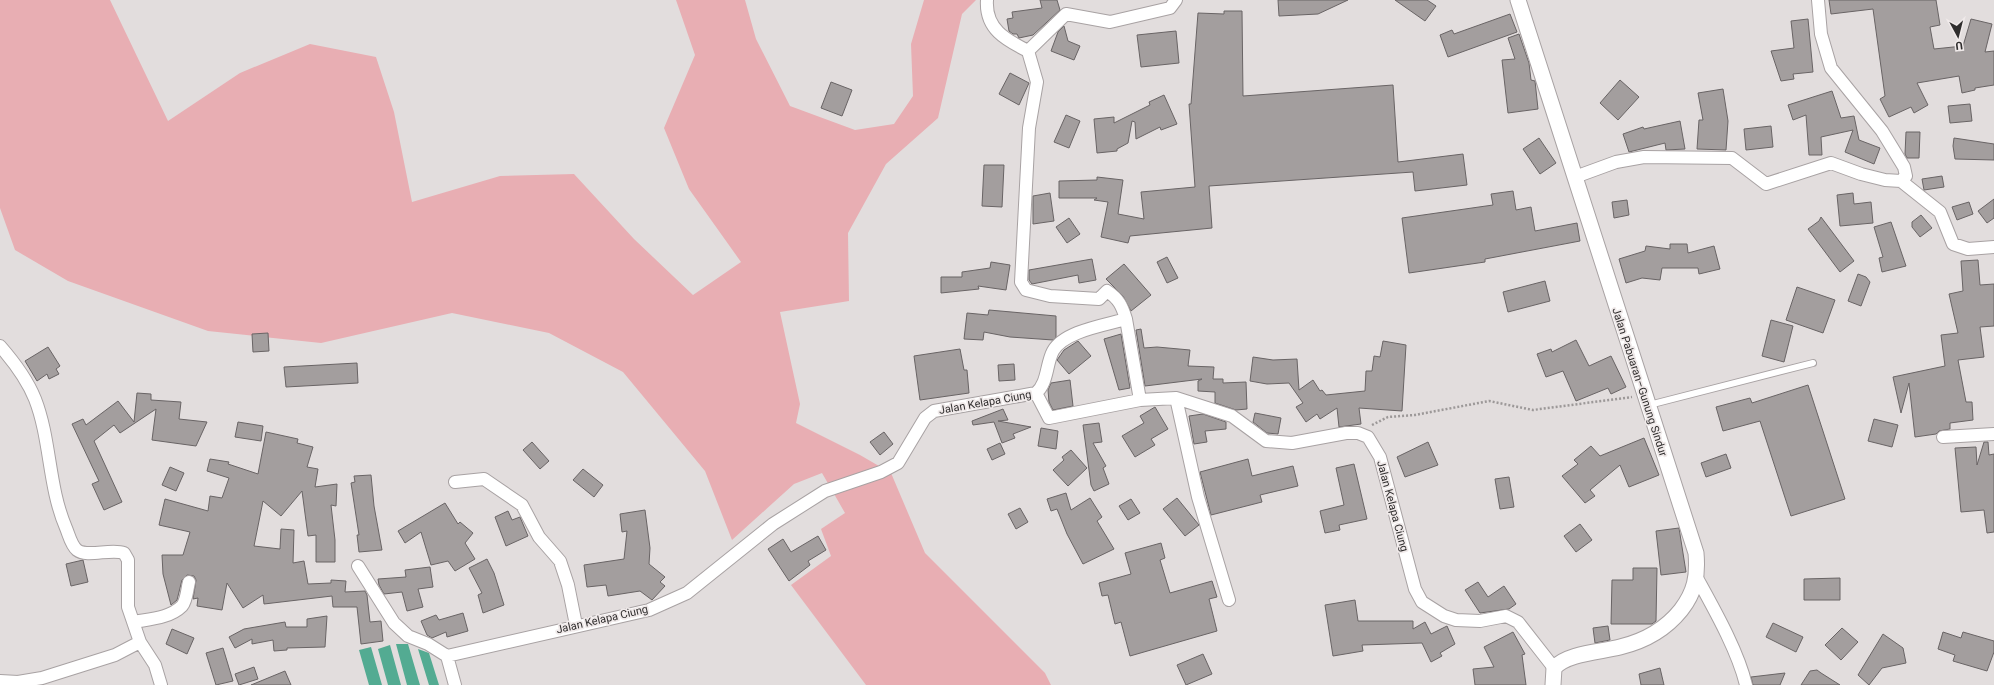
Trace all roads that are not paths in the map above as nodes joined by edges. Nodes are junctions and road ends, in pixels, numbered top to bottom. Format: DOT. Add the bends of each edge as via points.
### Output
graph roads {
  1 [pos="986,0"];
  2 [pos="1176,0"];
  3 [pos="1518,0"];
  4 [pos="1818,0"];
  5 [pos="1028,51"];
  6 [pos="1575,177"];
  7 [pos="1902,181"];
  8 [pos="1994,247"];
  9 [pos="1126,319"];
  10 [pos="0,346"];
  11 [pos="1813,363"];
  12 [pos="1036,393"];
  13 [pos="1176,398"];
  14 [pos="1140,400"];
  15 [pos="1646,400"];
  16 [pos="1994,434"];
  17 [pos="1943,437"];
  18 [pos="455,482"];
  19 [pos="358,566"];
  20 [pos="1697,578"];
  21 [pos="189,582"];
  22 [pos="1229,600"];
  23 [pos="134,622"];
  24 [pos="576,625"];
  25 [pos="140,642"];
  26 [pos="447,656"];
  27 [pos="1554,668"];
  28 [pos="0,681"];
  29 [pos="18,684"];
  30 [pos="160,685"];
  31 [pos="455,685"];
  32 [pos="1553,685"];
  33 [pos="1746,685"];
  1 -- 5 [label="street" via="990,20 1004,39"];
  2 -- 5 [label="street" via="1170,8 1110,22 1066,14"];
  3 -- 6 [label="street, Jalan Pabuaran–Gunung Sindur"];
  4 -- 7 [label="street" via="1821,34 1831,68 1882,131 1904,167 1906,176"];
  5 -- 9 [label="street" via="1037,82 1029,128 1021,282 1026,290 1050,296 1098,299 1107,292 1116,297 1122,305"];
  6 -- 7 [label="street" via="1616,162 1644,157 1732,158 1766,184 1831,162 1861,174"];
  6 -- 15 [label="street, Jalan Pabuaran–Gunung Sindur"];
  7 -- 8 [label="street" via="1940,212 1953,244 1968,249"];
  9 -- 12 [label="street, Jalan Kelapa Ciung" via="1071,335 1061,342 1053,351 1041,388"];
  9 -- 14 [label="street"];
  10 -- 23 [label="street" via="13,360 35,399 58,510 71,541 83,553 117,551 124,553 128,560 128,607"];
  11 -- 15 [label="lane"];
  12 -- 14 [label="street" via="1049,418"];
  12 -- 24 [label="street, Jalan Kelapa Ciung" via="934,411 925,418 898,463 881,472 825,491 812,499 773,524 687,593 649,610"];
  13 -- 14 [label="street"];
  13 -- 22 [label="street" via="1198,497"];
  13 -- 27 [label="street, Jalan Kelapa Ciung" via="1232,416 1266,441 1292,443 1346,433 1358,433 1368,437 1380,457 1415,589 1422,602 1444,616 1456,620 1480,621 1506,616 1518,622"];
  15 -- 20 [label="street, Jalan Pabuaran–Gunung Sindur" via="1696,553"];
  16 -- 17 [label="street"];
  18 -- 24 [label="street" via="484,479 522,504 539,537 560,561"];
  19 -- 26 [label="street" via="394,623 408,636 428,644"];
  20 -- 27 [label="street, Jalan Pabuaran–Gunung Sindur" via="1688,600 1672,621 1660,631 1621,647 1565,659"];
  20 -- 33 [label="street" via="1727,636 1744,674"];
  21 -- 23 [label="street" via="182,606 163,617"];
  23 -- 25 [label="street"];
  24 -- 26 [label="street, Jalan Kelapa Ciung"];
  25 -- 29 [label="street" via="108,657"];
  25 -- 30 [label="street" via="155,665"];
  26 -- 31 [label="street"];
  27 -- 32 [label="street"];
  28 -- 29 [label="street"];
}
